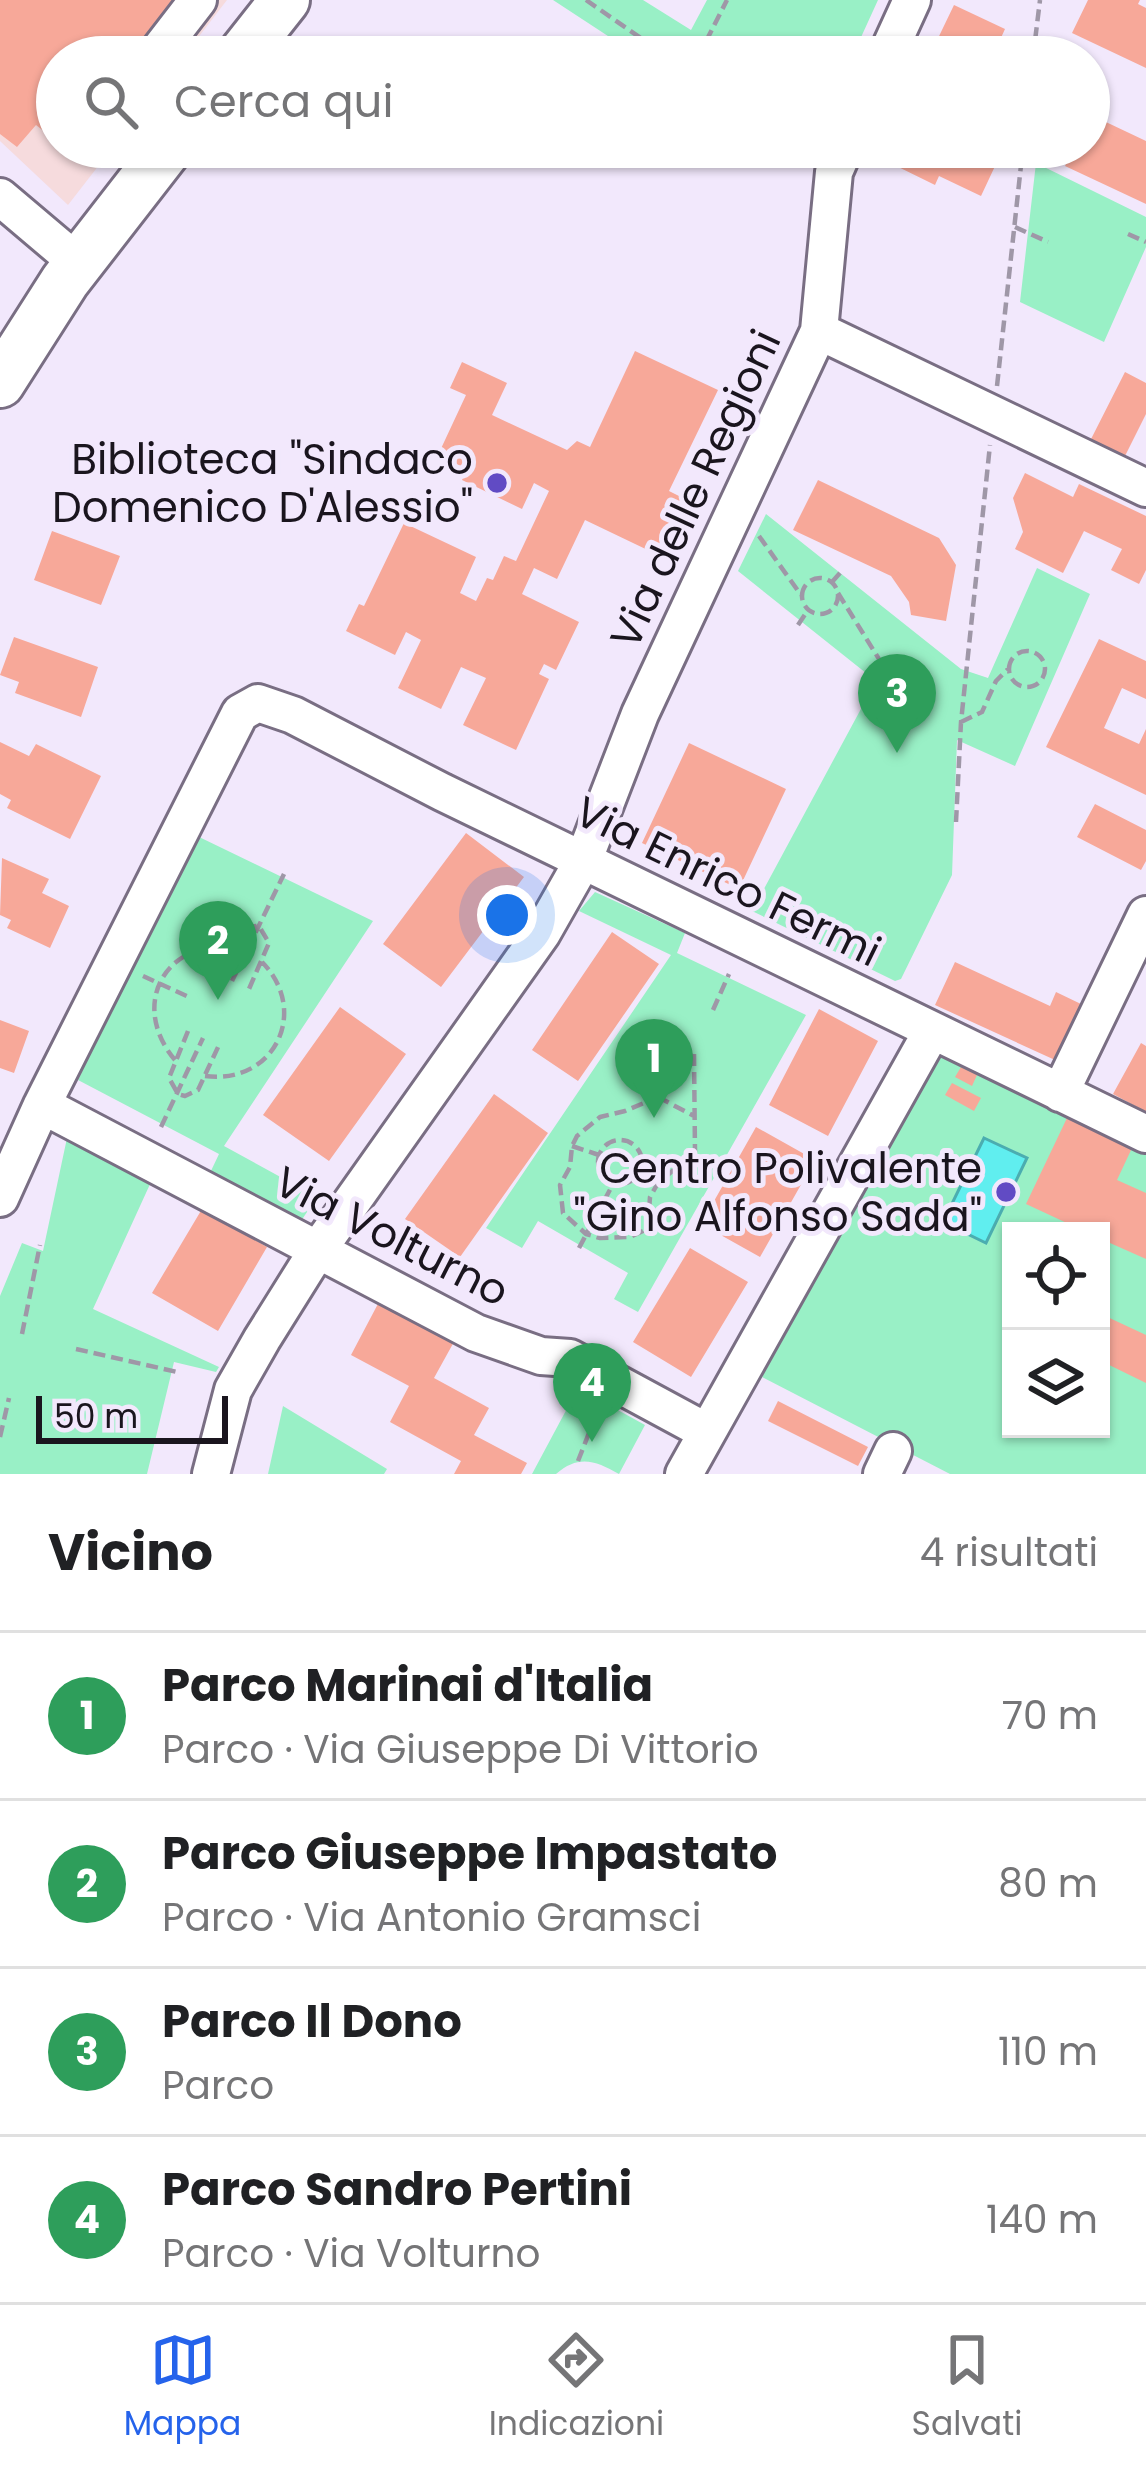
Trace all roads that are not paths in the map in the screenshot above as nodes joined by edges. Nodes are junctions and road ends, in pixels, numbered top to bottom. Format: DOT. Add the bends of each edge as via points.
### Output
graph roads {
  1 [pos="198,0"];
  2 [pos="285,0"];
  3 [pos="912,0"];
  4 [pos="170,36"];
  5 [pos="257,36"];
  6 [pos="896,36"];
  7 [pos="153,168"];
  8 [pos="836,168"];
  9 [pos="0,197"];
  10 [pos="78,263"];
  11 [pos="819,331"];
  12 [pos="0,383"];
  13 [pos="1146,488"];
  14 [pos="584,859"];
  15 [pos="1146,915"];
  16 [pos="932,1031"];
  17 [pos="1060,1093"];
  18 [pos="42,1105"];
  19 [pos="1146,1134"];
  20 [pos="0,1198"];
  21 [pos="317,1251"];
  22 [pos="707,1432"];
  23 [pos="212,1474"];
  24 [pos="683,1474"];
  1 -- 4 [label="street"];
  2 -- 5 [label="main road"];
  3 -- 6 [label="street"];
  7 -- 10 [label="main road"];
  8 -- 11 [label="street, Via delle Regioni"];
  9 -- 10 [label="street"];
  10 -- 12 [label="main road"];
  11 -- 13 [label="street"];
  11 -- 14 [label="street, Via delle Regioni" via="640,715"];
  14 -- 16 [label="street, Via Enrico Fermi"];
  14 -- 18 [label="street, Via Enrico Fermi" via="258,704 240,713"];
  14 -- 21 [label="street, Via delle Regioni" via="542,933"];
  15 -- 17 [label="street"];
  16 -- 17 [label="street, Via Enrico Fermi"];
  16 -- 22 [label="street"];
  17 -- 19 [label="street, Via Enrico Fermi"];
  18 -- 20 [label="street"];
  18 -- 21 [label="street, Via Volturno"];
  21 -- 22 [label="street, Via Volturno" via="476,1333 570,1358"];
  21 -- 23 [label="street, Via delle Regioni" via="233,1390"];
  22 -- 24 [label="street"];
}
